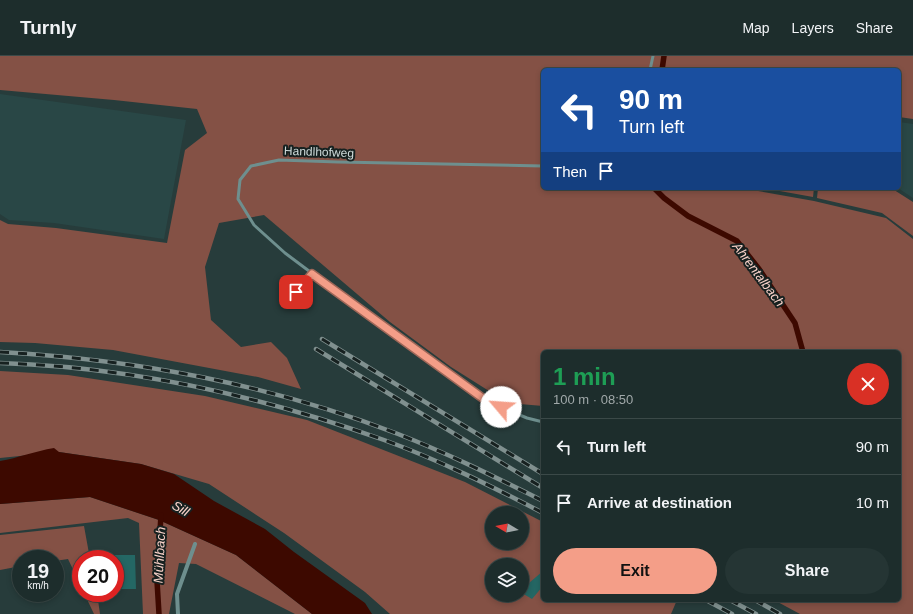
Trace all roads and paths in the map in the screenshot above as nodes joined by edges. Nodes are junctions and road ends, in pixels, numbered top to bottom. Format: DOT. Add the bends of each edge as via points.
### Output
graph roads {
  1 [pos="653,56"];
  2 [pos="650,68"];
  3 [pos="541,166"];
  4 [pos="312,274"];
  5 [pos="296,292"];
  6 [pos="541,422"];
  7 [pos="195,544"];
  8 [pos="178,614"];
  1 -- 2 [label="lane"];
  3 -- 4 [label="lane, Handlhofweg" via="279,160 252,166 240,180 238,199 254,225"];
  4 -- 5 [label="lane"];
  4 -- 6 [label="lane, Handlhofweg" via="488,402"];
  7 -- 8 [label="street" via="177,594"];
}
